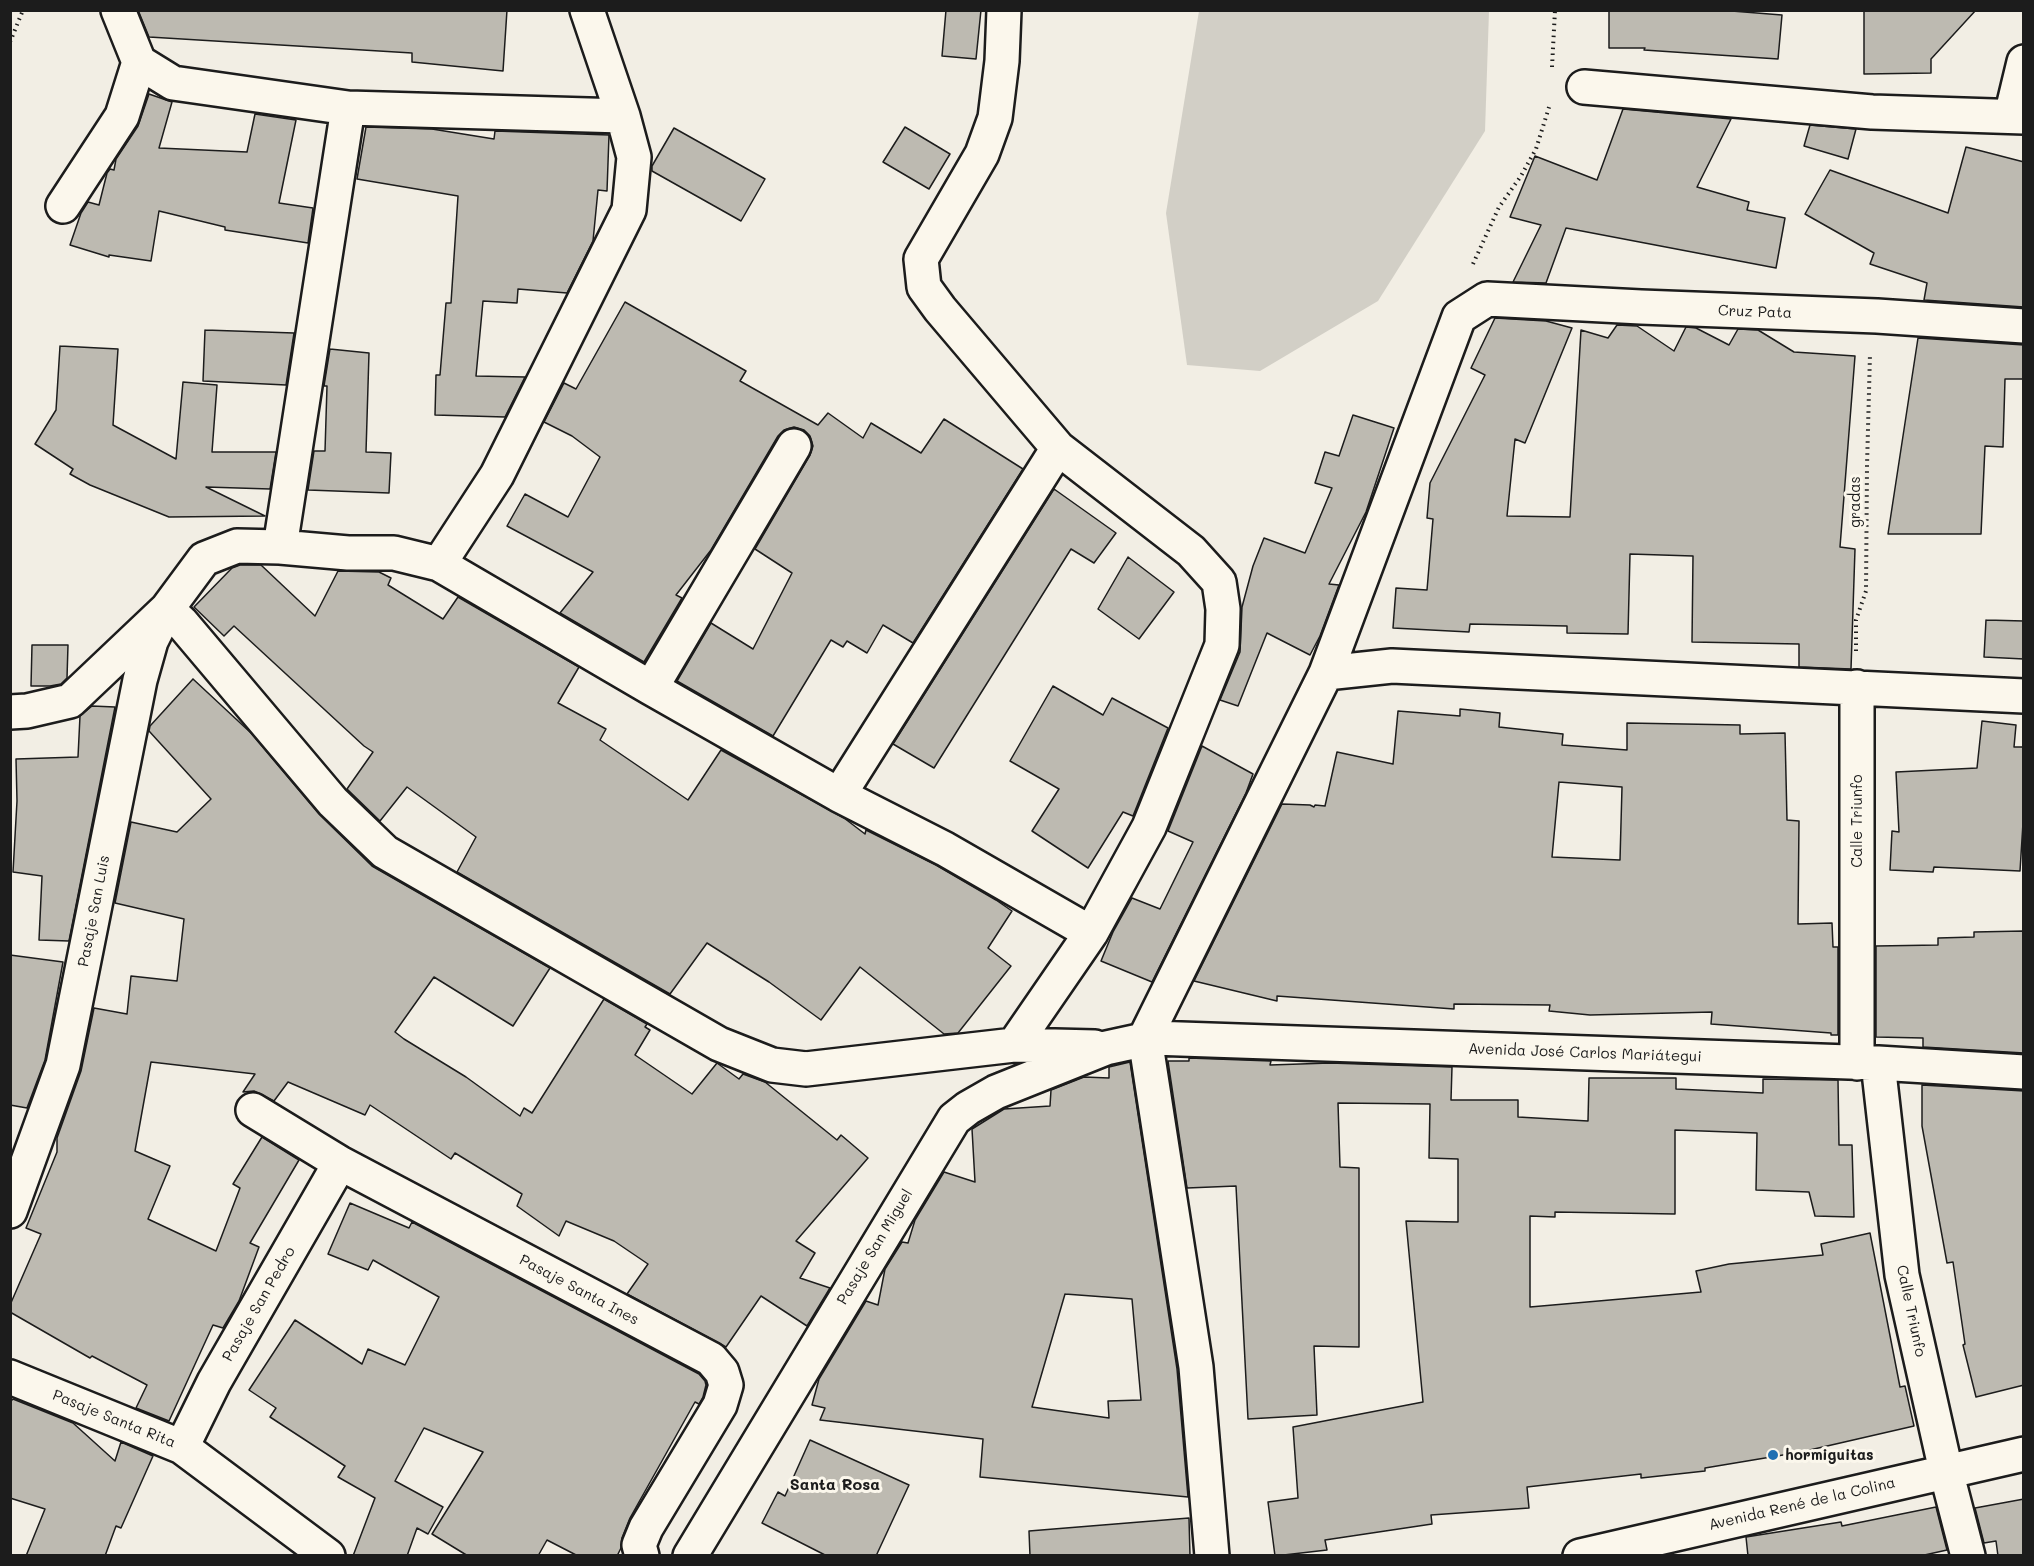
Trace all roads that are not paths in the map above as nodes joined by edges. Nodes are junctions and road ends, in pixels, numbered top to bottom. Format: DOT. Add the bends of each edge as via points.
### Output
graph roads {
  1 [pos="118,10"];
  2 [pos="587,10"];
  3 [pos="1004,10"];
  4 [pos="139,62"];
  5 [pos="2024,62"];
  6 [pos="1584,87"];
  7 [pos="348,108"];
  8 [pos="623,116"];
  9 [pos="2017,117"];
  10 [pos="63,206"];
  11 [pos="2024,326"];
  12 [pos="794,446"];
  13 [pos="1058,448"];
  14 [pos="280,547"];
  15 [pos="439,564"];
  16 [pos="167,609"];
  17 [pos="1326,673"];
  18 [pos="1857,687"];
  19 [pos="651,688"];
  20 [pos="2024,696"];
  21 [pos="10,712"];
  22 [pos="839,795"];
  23 [pos="1091,933"];
  24 [pos="1145,1038"];
  25 [pos="1014,1045"];
  26 [pos="1106,1048"];
  27 [pos="1868,1063"];
  28 [pos="2024,1071"];
  29 [pos="253,1110"];
  30 [pos="340,1163"];
  31 [pos="10,1211"];
  32 [pos="10,1377"];
  33 [pos="182,1447"];
  34 [pos="2024,1454"];
  35 [pos="1946,1471"];
  36 [pos="328,1556"];
  37 [pos="642,1556"];
  38 [pos="690,1556"];
  39 [pos="1212,1556"];
  40 [pos="1580,1556"];
  41 [pos="1968,1556"];
  1 -- 4 [label="street"];
  2 -- 8 [label="street"];
  3 -- 13 [label="street" via="995,118 982,154 921,259 924,287"];
  4 -- 7 [label="street" via="173,83"];
  4 -- 10 [label="street" via="122,116"];
  5 -- 9 [label="street"];
  6 -- 9 [label="street" via="1872,112"];
  7 -- 8 [label="street"];
  7 -- 14 [label="street"];
  8 -- 15 [label="street" via="634,157 629,210 497,475"];
  11 -- 17 [label="street, Cruz Pata" via="1487,298 1459,317"];
  12 -- 19 [label="street"];
  13 -- 22 [label="street"];
  13 -- 23 [label="street" via="1191,551 1219,582 1223,609 1222,645 1149,827"];
  14 -- 15 [label="street" via="394,554"];
  14 -- 16 [label="street" via="237,546 204,559"];
  15 -- 19 [label="street"];
  16 -- 21 [label="street" via="70,700"];
  16 -- 25 [label="street" via="333,802 385,852 719,1044 772,1065 806,1069"];
  16 -- 31 [label="street, Pasaje San Luis" via="151,641 140,680 63,1065"];
  17 -- 18 [label="street" via="1392,666"];
  17 -- 24 [label="street"];
  18 -- 20 [label="street"];
  18 -- 27 [label="street, Calle Triunfo"];
  19 -- 22 [label="street"];
  22 -- 23 [label="street" via="945,849"];
  23 -- 25 [label="street"];
  24 -- 26 [label="street, Pasaje San Miguel"];
  24 -- 27 [label="street, Avenida José Carlos Mariátegui"];
  24 -- 39 [label="street" via="1196,1367"];
  25 -- 26 [label="street"];
  26 -- 38 [label="street, Pasaje San Miguel" via="996,1092 954,1119"];
  27 -- 28 [label="street, Avenida José Carlos Mariátegui"];
  27 -- 35 [label="street, Calle Triunfo" via="1902,1275"];
  29 -- 30 [label="street, Pasaje Santa Ines"];
  30 -- 33 [label="street, Pasaje San Pedro" via="214,1382"];
  30 -- 37 [label="street, Pasaje Santa Ines" via="711,1359 722,1372 726,1385 720,1405 646,1528 639,1545"];
  32 -- 33 [label="street, Pasaje Santa Rita"];
  33 -- 36 [label="street, Pasaje Santa Rita"];
  34 -- 35 [label="street, Avenida René de la Colina"];
  35 -- 40 [label="street, Avenida René de la Colina"];
  35 -- 41 [label="street, Calle Triunfo"];
}
